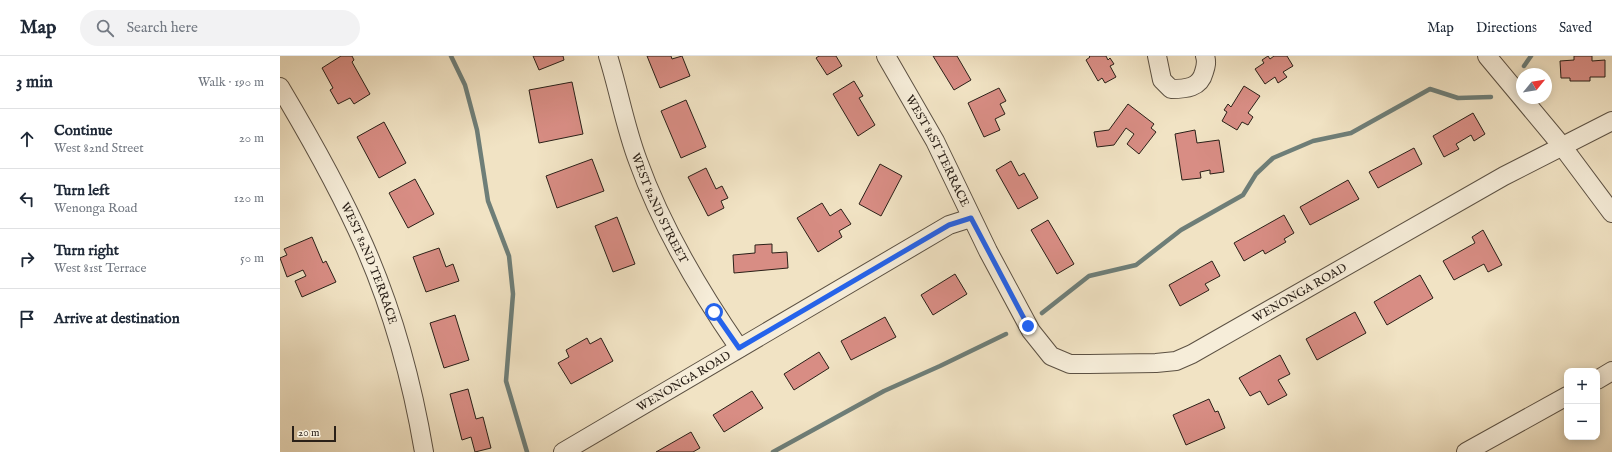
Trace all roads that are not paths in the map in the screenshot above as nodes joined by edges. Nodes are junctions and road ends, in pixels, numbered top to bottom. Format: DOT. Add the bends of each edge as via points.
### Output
graph roads {
  1 [pos="608,56"];
  2 [pos="886,56"];
  3 [pos="1157,56"];
  4 [pos="1205,56"];
  5 [pos="1487,56"];
  6 [pos="280,87"];
  7 [pos="1612,121"];
  8 [pos="1562,146"];
  9 [pos="1612,213"];
  10 [pos="971,218"];
  11 [pos="1031,332"];
  12 [pos="739,348"];
  13 [pos="1612,371"];
  14 [pos="1600,378"];
  15 [pos="1564,398"];
  16 [pos="424,452"];
  17 [pos="563,452"];
  18 [pos="1466,452"];
  1 -- 12 [label="street, WEST 82ND STREET" via="637,160 653,201 714,312"];
  2 -- 10 [label="street, WEST 81ST TERRACE" via="935,141"];
  3 -- 4 [label="street" via="1162,80 1171,89 1184,89 1197,85 1203,76 1207,61"];
  5 -- 8 [label="street"];
  6 -- 16 [label="street, WEST 82ND TERRACE" via="335,183 364,246 405,363"];
  7 -- 8 [label="street, WENONGA ROAD"];
  8 -- 9 [label="street"];
  8 -- 11 [label="street, WENONGA ROAD" via="1504,176 1176,361 1070,364 1051,356"];
  10 -- 11 [label="street, WEST 81ST TERRACE"];
  10 -- 12 [label="street, WENONGA ROAD" via="949,225"];
  12 -- 17 [label="street, WENONGA ROAD"];
  13 -- 14 [label="street"];
  15 -- 18 [label="street"];
}
